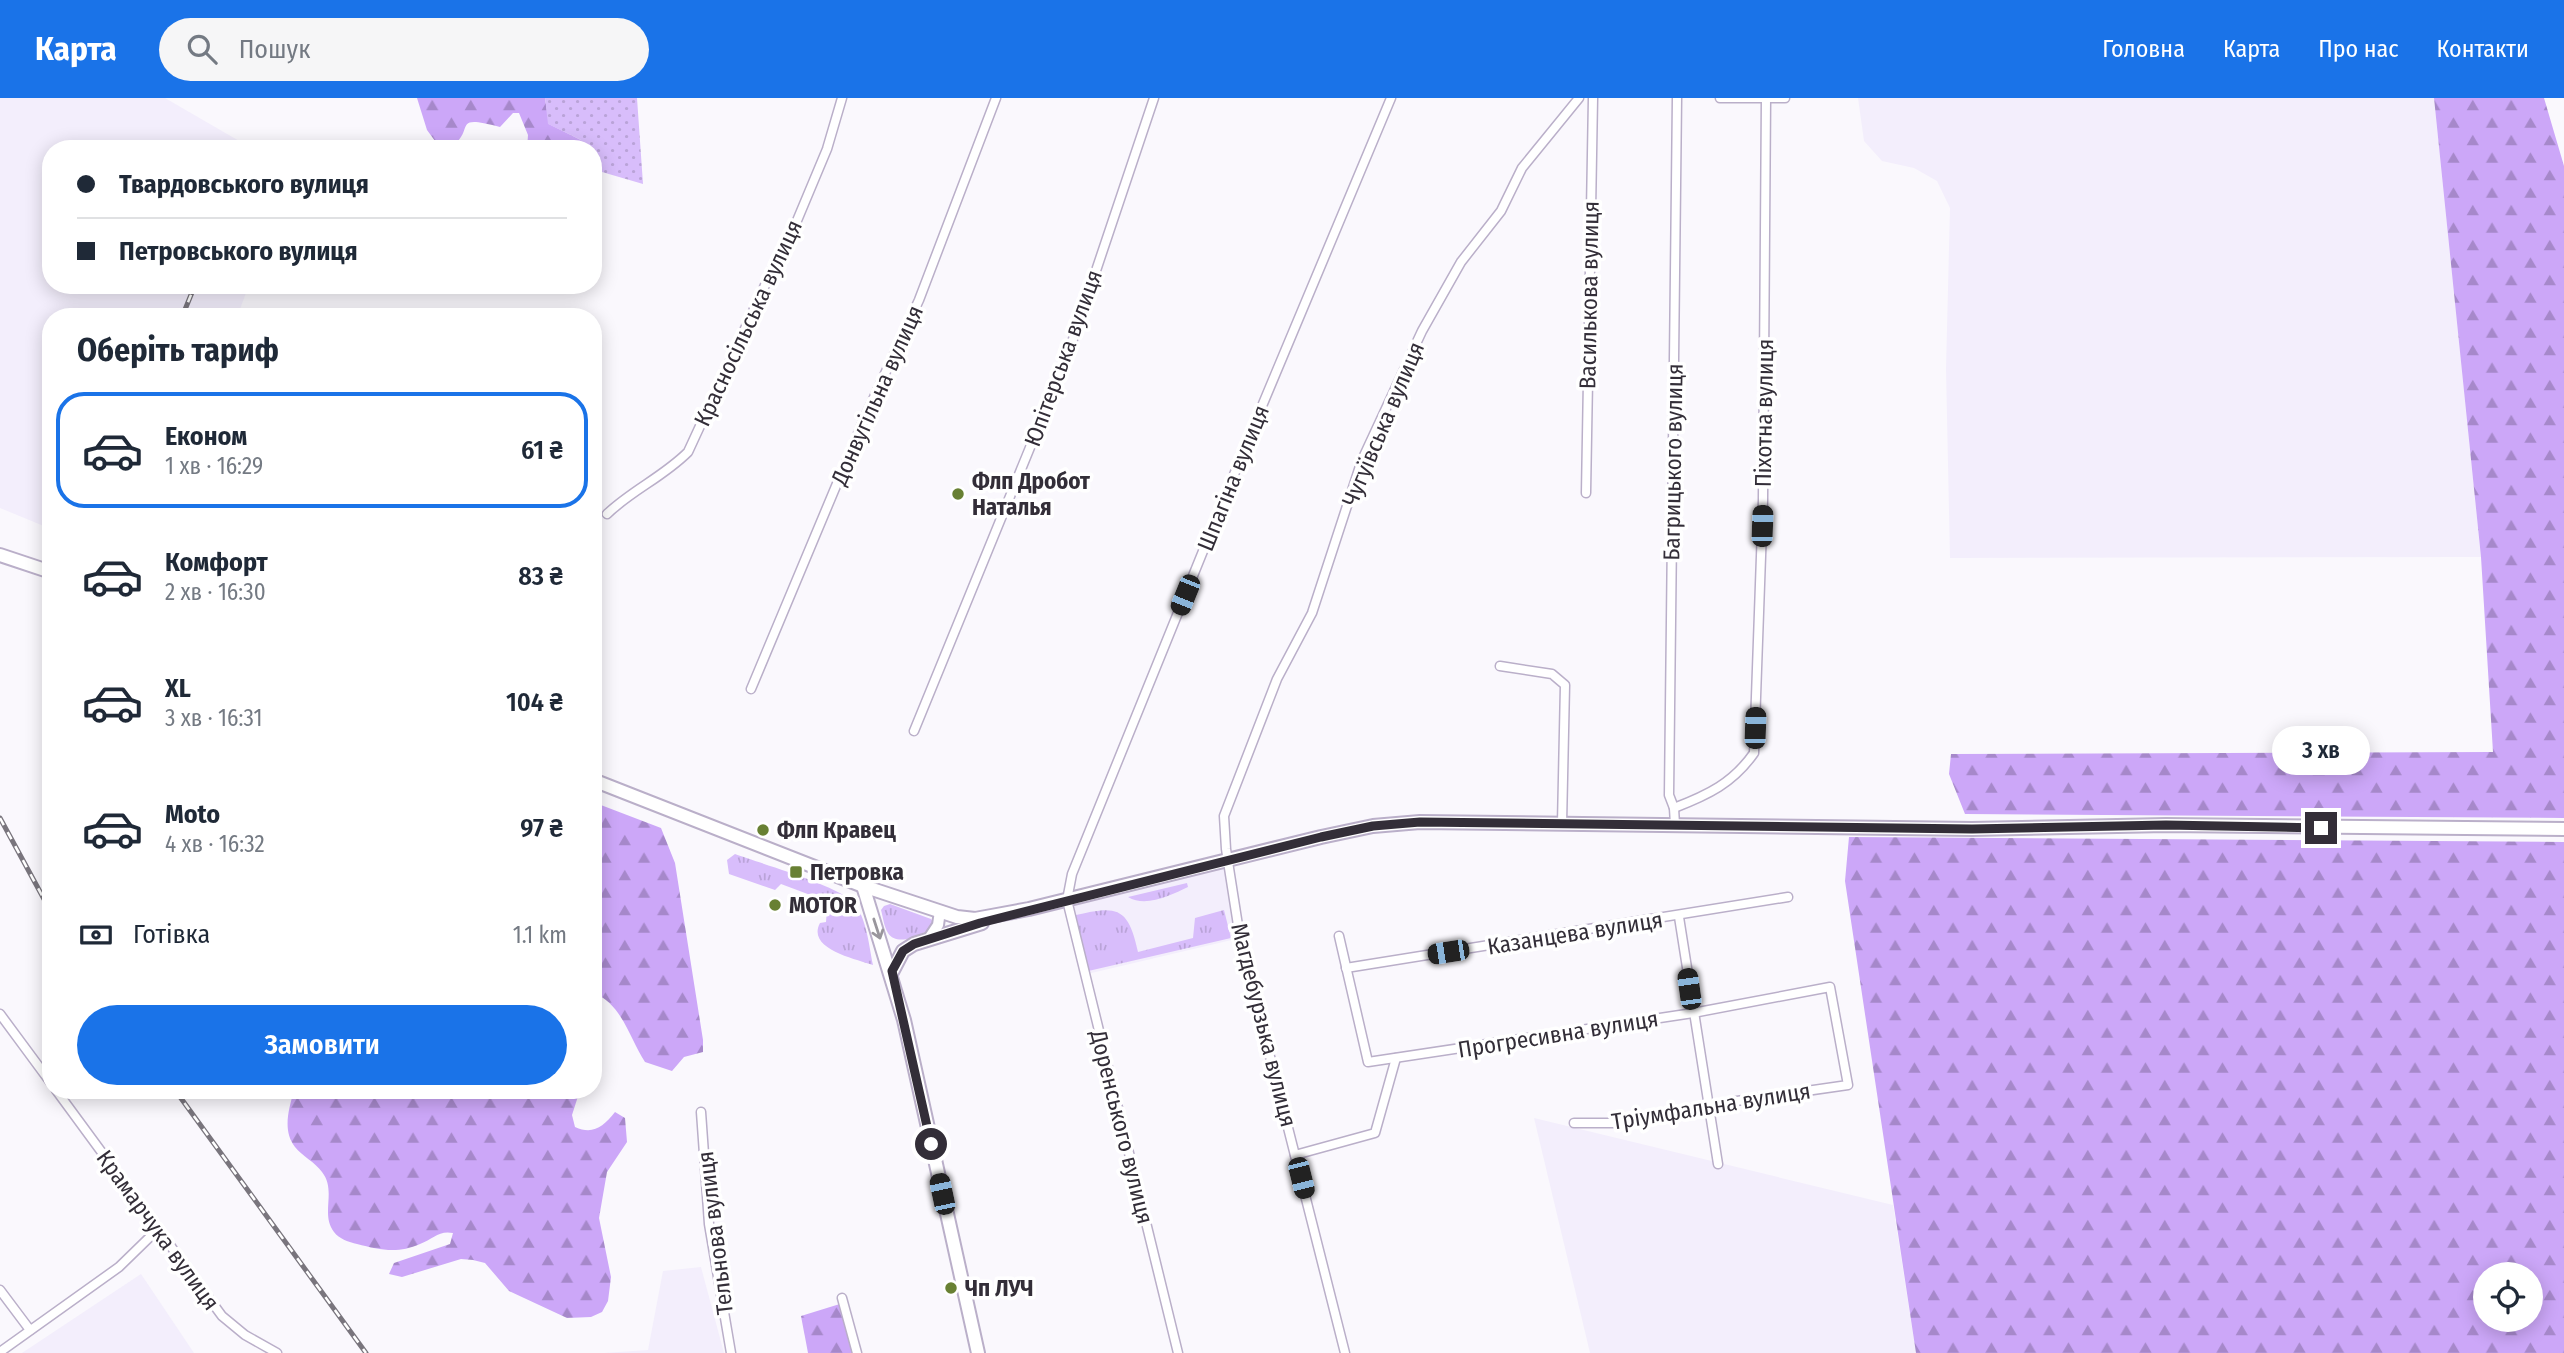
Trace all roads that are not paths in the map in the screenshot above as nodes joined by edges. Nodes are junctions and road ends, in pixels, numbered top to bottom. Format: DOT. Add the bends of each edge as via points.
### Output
graph roads {
  1 [pos="842,98"];
  2 [pos="996,98"];
  3 [pos="1154,98"];
  4 [pos="1391,98"];
  5 [pos="1579,98"];
  6 [pos="1593,98"];
  7 [pos="1677,98"];
  8 [pos="1720,98"];
  9 [pos="1784,98"];
  10 [pos="1766,99"];
  11 [pos="1586,493"];
  12 [pos="607,514"];
  13 [pos="0,555"];
  14 [pos="42,569"];
  15 [pos="1500,666"];
  16 [pos="751,689"];
  17 [pos="914,731"];
  18 [pos="602,784"];
  19 [pos="1674,808"];
  20 [pos="1562,824"];
  21 [pos="1675,825"];
  22 [pos="2564,829"];
  23 [pos="1228,860"];
  24 [pos="863,886"];
  25 [pos="1788,897"];
  26 [pos="1067,900"];
  27 [pos="1029,909"];
  28 [pos="940,911"];
  29 [pos="1679,917"];
  30 [pos="1339,936"];
  31 [pos="930,937"];
  32 [pos="1346,968"];
  33 [pos="892,971"];
  34 [pos="1693,1013"];
  35 [pos="0,1014"];
  36 [pos="1395,1058"];
  37 [pos="42,1071"];
  38 [pos="1848,1085"];
  39 [pos="62,1099"];
  40 [pos="1709,1105"];
  41 [pos="701,1112"];
  42 [pos="1574,1123"];
  43 [pos="1295,1155"];
  44 [pos="1718,1164"];
  45 [pos="157,1230"];
  46 [pos="0,1290"];
  47 [pos="842,1298"];
  48 [pos="30,1330"];
  49 [pos="0,1352"];
  50 [pos="277,1353"];
  51 [pos="731,1353"];
  52 [pos="857,1353"];
  53 [pos="978,1353"];
  54 [pos="1178,1353"];
  55 [pos="1345,1353"];
  1 -- 12 [label="street, Красносільська вулиця" via="827,149 786,247 688,452 667,473"];
  2 -- 16 [label="street, Донвугільна вулиця" via="919,300"];
  3 -- 17 [label="street, Юпітерська вулиця" via="1067,358"];
  4 -- 26 [label="street, Шпагіна вулиця" via="1072,874"];
  5 -- 23 [label="street, Чугуївська вулиця" via="1522,168 1502,211 1461,262 1422,331 1362,460 1312,613 1277,679 1224,816"];
  6 -- 11 [label="street, Василькова вулиця"];
  7 -- 19 [label="street, Багрицького вулиця" via="1669,795"];
  8 -- 10 [label="street"];
  9 -- 10 [label="street"];
  10 -- 19 [label="street, Піхотна вулиця" via="1763,500 1754,753 1740,774 1713,793"];
  13 -- 14 [label="main road"];
  15 -- 20 [label="street" via="1552,674 1565,685"];
  18 -- 24 [label="main road"];
  19 -- 21 [label="street, Багрицького вулиця"];
  20 -- 21 [label="main road"];
  20 -- 23 [label="main road" via="1420,822 1373,826"];
  21 -- 22 [label="main road"];
  23 -- 26 [label="main road"];
  23 -- 43 [label="street, Магдебурзька вулиця" via="1240,938"];
  24 -- 28 [label="main road"];
  24 -- 33 [label="main road, one-way"];
  25 -- 29 [label="street, Казанцева вулиця"];
  26 -- 27 [label="main road"];
  26 -- 54 [label="street, Доренського вулиця"];
  27 -- 28 [label="main road" via="975,919"];
  27 -- 31 [label="main road"];
  28 -- 31 [label="street"];
  29 -- 32 [label="street, Казанцева вулиця"];
  29 -- 34 [label="street, Казанцева вулиця"];
  30 -- 32 [label="street, Прогресивна вулиця"];
  31 -- 33 [label="main road" via="903,951"];
  32 -- 36 [label="street, Прогресивна вулиця" via="1368,1062"];
  33 -- 53 [label="main road"];
  34 -- 36 [label="street, Прогресивна вулиця"];
  34 -- 38 [label="street, Прогресивна вулиця" via="1830,987"];
  34 -- 40 [label="street, Казанцева вулиця"];
  35 -- 37 [label="street"];
  36 -- 43 [label="street" via="1375,1133"];
  38 -- 40 [label="street, Тріумфальна вулиця"];
  39 -- 45 [label="street, Крамарчука вулиця"];
  40 -- 42 [label="street, Тріумфальна вулиця" via="1624,1123"];
  40 -- 44 [label="street, Казанцева вулиця"];
  41 -- 51 [label="street, Тельнова вулиця" via="709,1224"];
  43 -- 55 [label="street, Магдебурзька вулиця"];
  45 -- 48 [label="street" via="119,1267"];
  45 -- 50 [label="street, Крамарчука вулиця" via="222,1316"];
  46 -- 48 [label="street"];
  47 -- 52 [label="street"];
  48 -- 49 [label="street"];
}
